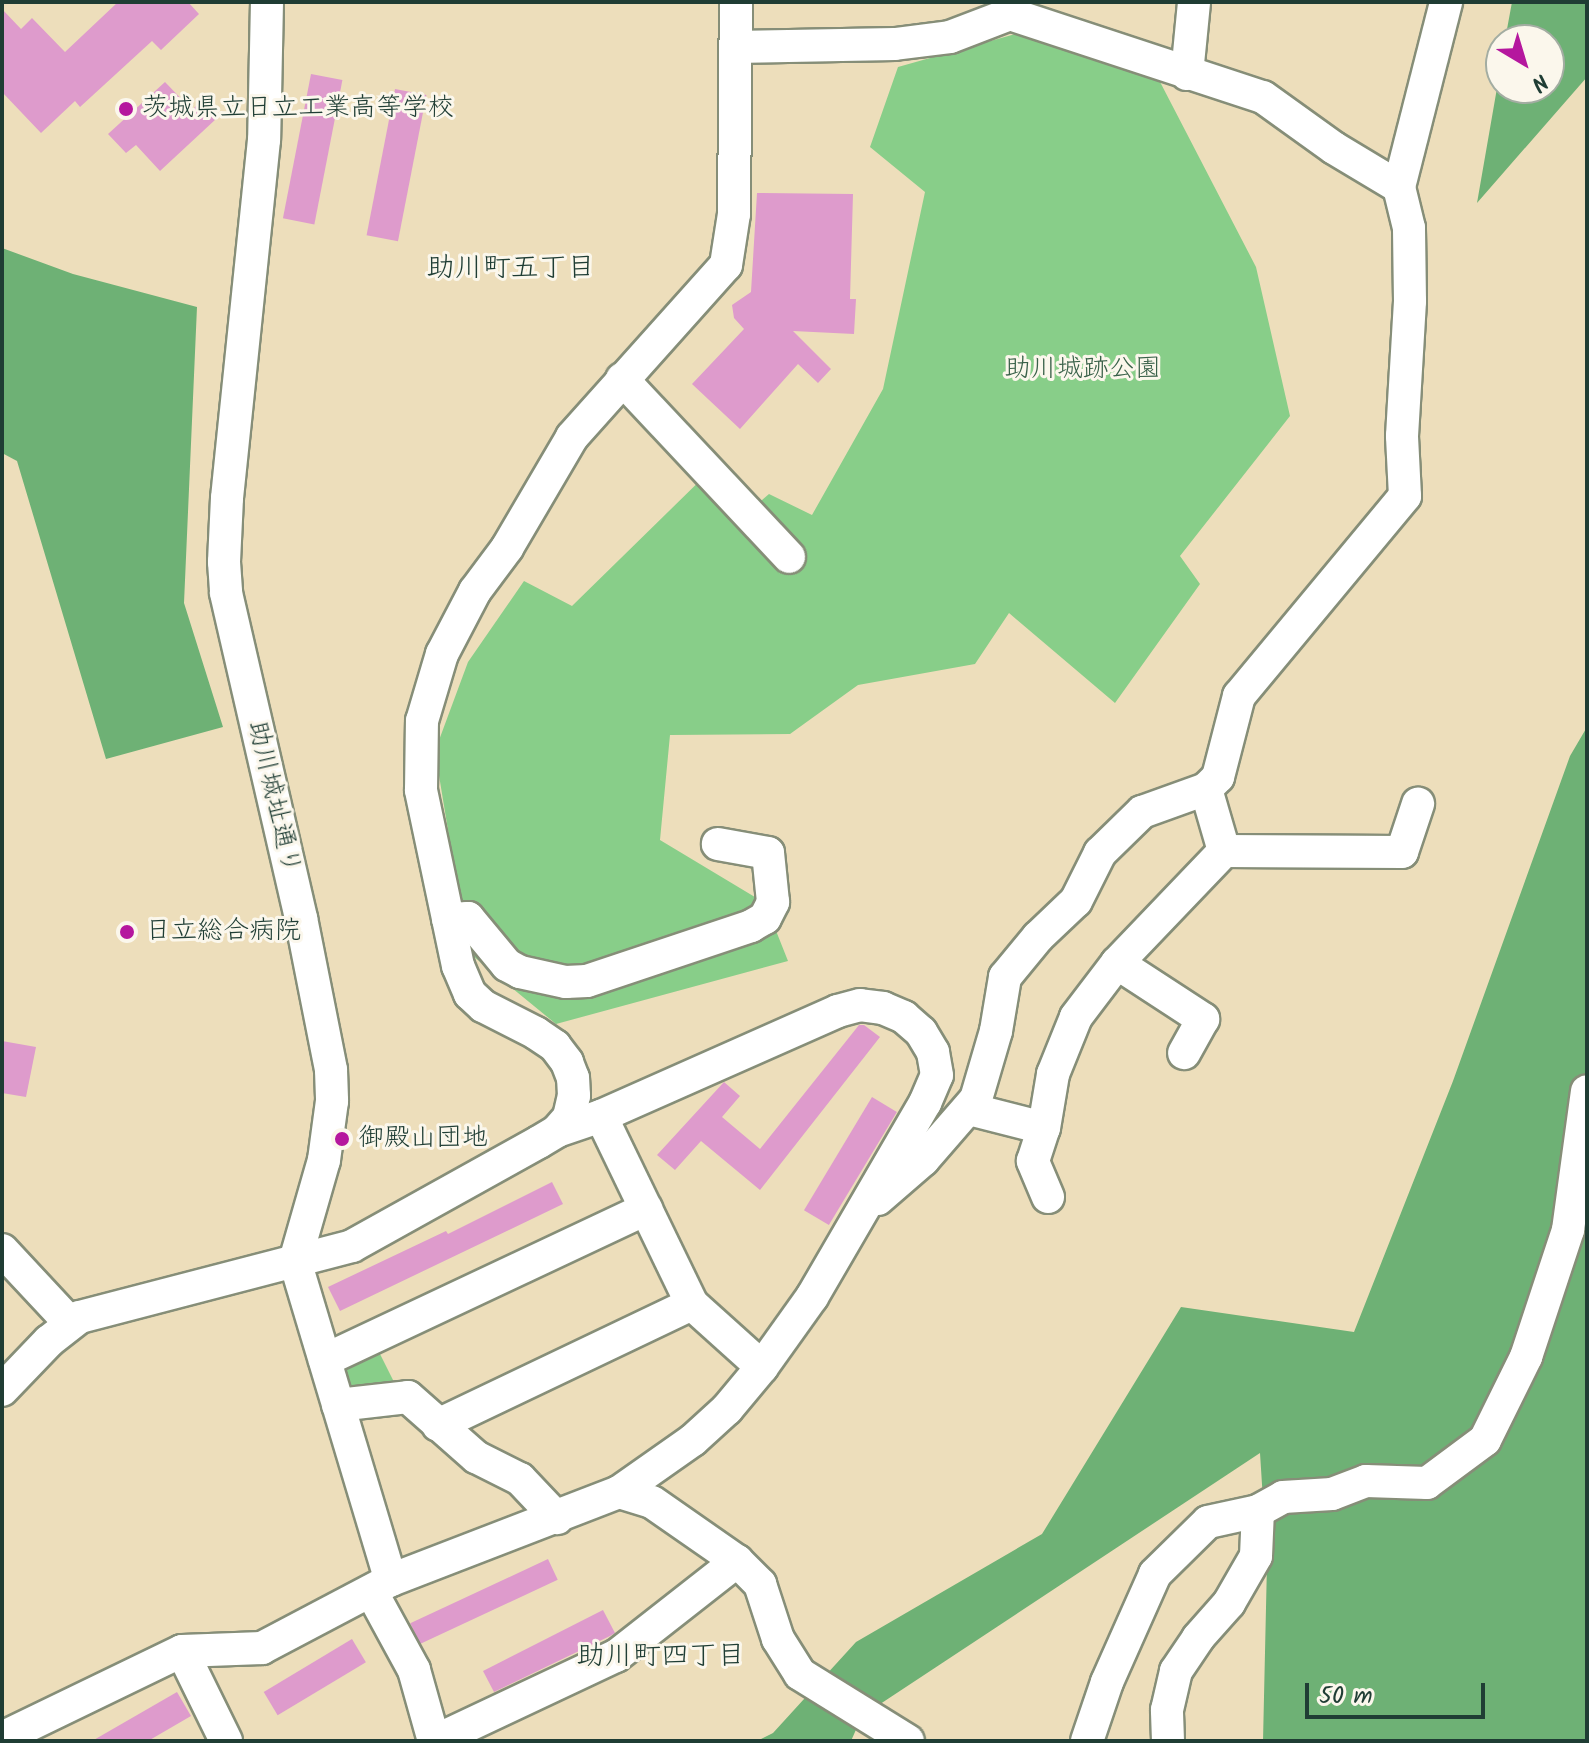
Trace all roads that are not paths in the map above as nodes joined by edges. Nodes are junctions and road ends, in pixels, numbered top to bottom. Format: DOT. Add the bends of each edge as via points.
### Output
graph roads {
  1 [pos="267,2"];
  2 [pos="736,2"];
  3 [pos="1194,2"];
  4 [pos="1446,2"];
  5 [pos="735,47"];
  6 [pos="1187,74"];
  7 [pos="1399,187"];
  8 [pos="622,379"];
  9 [pos="789,557"];
  10 [pos="1206,789"];
  11 [pos="1418,804"];
  12 [pos="718,844"];
  13 [pos="1224,851"];
  14 [pos="448,919"];
  15 [pos="1117,963"];
  16 [pos="1184,1053"];
  17 [pos="1587,1091"];
  18 [pos="969,1109"];
  19 [pos="601,1116"];
  20 [pos="1044,1128"];
  21 [pos="557,1131"];
  22 [pos="1048,1197"];
  23 [pos="646,1209"];
  24 [pos="863,1210"];
  25 [pos="2,1250"];
  26 [pos="295,1261"];
  27 [pos="692,1304"];
  28 [pos="70,1323"];
  29 [pos="325,1360"];
  30 [pos="762,1367"];
  31 [pos="2,1390"];
  32 [pos="338,1405"];
  33 [pos="438,1425"];
  34 [pos="619,1492"];
  35 [pos="1258,1511"];
  36 [pos="557,1518"];
  37 [pos="737,1561"];
  38 [pos="381,1585"];
  39 [pos="182,1651"];
  40 [pos="2,1738"];
  41 [pos="226,1741"];
  42 [pos="434,1741"];
  43 [pos="908,1741"];
  44 [pos="1087,1741"];
  45 [pos="1168,1741"];
  1 -- 26 [label="street, 助川城址通り" via="264,140 224,562 226,593 331,1070 324,1160"];
  2 -- 5 [label="street"];
  3 -- 6 [label="street"];
  4 -- 7 [label="street"];
  5 -- 6 [label="street" via="895,44 950,37 1010,14"];
  5 -- 8 [label="street" via="734,214 726,265"];
  6 -- 7 [label="street" via="1263,97"];
  7 -- 10 [label="street" via="1409,228 1405,496 1239,696 1218,777"];
  8 -- 9 [label="street"];
  8 -- 14 [label="street" via="572,437 507,548 475,591 442,654 422,721 421,790"];
  10 -- 13 [label="street"];
  10 -- 18 [label="street" via="1142,812 1100,853 1076,901 1005,977 996,1031"];
  11 -- 13 [label="street" via="1402,852"];
  12 -- 14 [label="street" via="768,853 773,902 765,918 587,981 520,972 507,965 468,918"];
  13 -- 15 [label="street"];
  14 -- 21 [label="street" via="470,994 555,1046 567,1062 574,1096 569,1117"];
  15 -- 16 [label="street" via="1203,1019"];
  15 -- 20 [label="street" via="1076,1017 1053,1074"];
  17 -- 35 [label="street" via="1568,1230 1526,1357 1485,1440 1427,1483 1366,1481 1332,1494 1283,1497"];
  18 -- 20 [label="street"];
  18 -- 24 [label="street" via="923,1160"];
  19 -- 21 [label="street"];
  19 -- 23 [label="street"];
  19 -- 24 [label="street" via="838,1011 860,1005 883,1008 921,1032 933,1052 937,1075"];
  20 -- 22 [label="street" via="1033,1161"];
  21 -- 26 [label="street" via="371,1237"];
  23 -- 27 [label="street"];
  23 -- 29 [label="street"];
  24 -- 30 [label="street" via="812,1297"];
  25 -- 28 [label="street"];
  26 -- 28 [label="street"];
  26 -- 29 [label="street"];
  27 -- 30 [label="street"];
  27 -- 33 [label="street"];
  28 -- 31 [label="street"];
  29 -- 32 [label="street"];
  30 -- 34 [label="street" via="693,1440"];
  32 -- 33 [label="street" via="408,1397"];
  32 -- 38 [label="street"];
  33 -- 36 [label="street" via="476,1457 520,1479"];
  34 -- 36 [label="street"];
  34 -- 37 [label="street" via="652,1502"];
  35 -- 44 [label="street" via="1208,1522 1155,1574"];
  35 -- 45 [label="street" via="1256,1556 1229,1603 1176,1671 1167,1710"];
  36 -- 38 [label="street"];
  37 -- 42 [label="street" via="616,1656"];
  37 -- 43 [label="street" via="760,1584 778,1639 800,1674"];
  38 -- 39 [label="street" via="262,1648"];
  38 -- 42 [label="street"];
  39 -- 40 [label="street"];
  39 -- 41 [label="street"];
}
